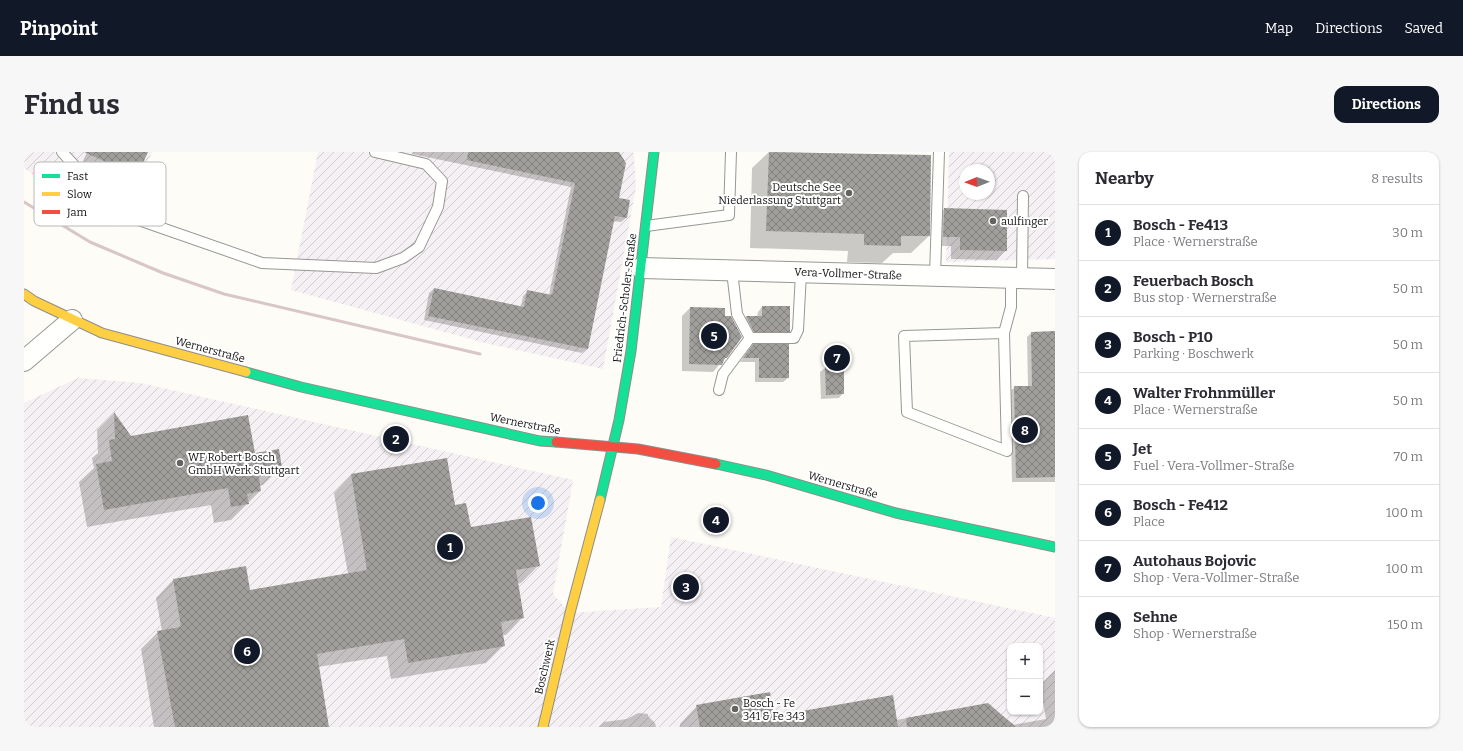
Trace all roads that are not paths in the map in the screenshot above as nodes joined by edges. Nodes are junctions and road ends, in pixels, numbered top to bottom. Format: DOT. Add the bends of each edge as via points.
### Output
graph roads {
  1 [pos="62,152"];
  2 [pos="375,152"];
  3 [pos="654,152"];
  4 [pos="731,152"];
  5 [pos="939,152"];
  6 [pos="71,162"];
  7 [pos="1023,196"];
  8 [pos="156,226"];
  9 [pos="646,226"];
  10 [pos="641,268"];
  11 [pos="732,271"];
  12 [pos="801,272"];
  13 [pos="935,276"];
  14 [pos="1016,278"];
  15 [pos="1055,279"];
  16 [pos="24,294"];
  17 [pos="72,320"];
  18 [pos="1004,333"];
  19 [pos="750,338"];
  20 [pos="24,361"];
  21 [pos="719,390"];
  22 [pos="612,447"];
  23 [pos="1055,547"];
  24 [pos="570,613"];
  25 [pos="543,727"];
  1 -- 6 [label="lane"];
  2 -- 8 [label="lane" via="426,164 442,181 438,207 419,247 403,258 376,268 262,263"];
  3 -- 9 [label="main road, Friedrich-Scholer-Straße"];
  4 -- 9 [label="lane" via="729,215"];
  5 -- 13 [label="lane"];
  7 -- 14 [label="lane"];
  9 -- 10 [label="main road, Friedrich-Scholer-Straße"];
  10 -- 11 [label="street, Vera-Vollmer-Straße"];
  10 -- 22 [label="main road, Friedrich-Scholer-Straße" via="632,352"];
  11 -- 12 [label="street, Vera-Vollmer-Straße"];
  11 -- 19 [label="lane" via="737,314"];
  12 -- 13 [label="street, Vera-Vollmer-Straße"];
  12 -- 19 [label="lane" via="798,330 794,338"];
  13 -- 14 [label="street, Vera-Vollmer-Straße"];
  14 -- 15 [label="street, Vera-Vollmer-Straße"];
  14 -- 18 [label="lane"];
  16 -- 17 [label="main road, Wernerstraße"];
  17 -- 20 [label="street"];
  17 -- 22 [label="main road, Wernerstraße" via="143,346 301,386 540,441"];
  18 -- 18 [label="lane" via="1007,451 907,412 904,336"];
  19 -- 21 [label="lane" via="724,374"];
  22 -- 23 [label="main road, Wernerstraße" via="690,458 766,475 896,513"];
  22 -- 24 [label="main road, Friedrich-Scholer-Straße" via="596,519"];
  24 -- 25 [label="main road, Boschwerk"];
}
